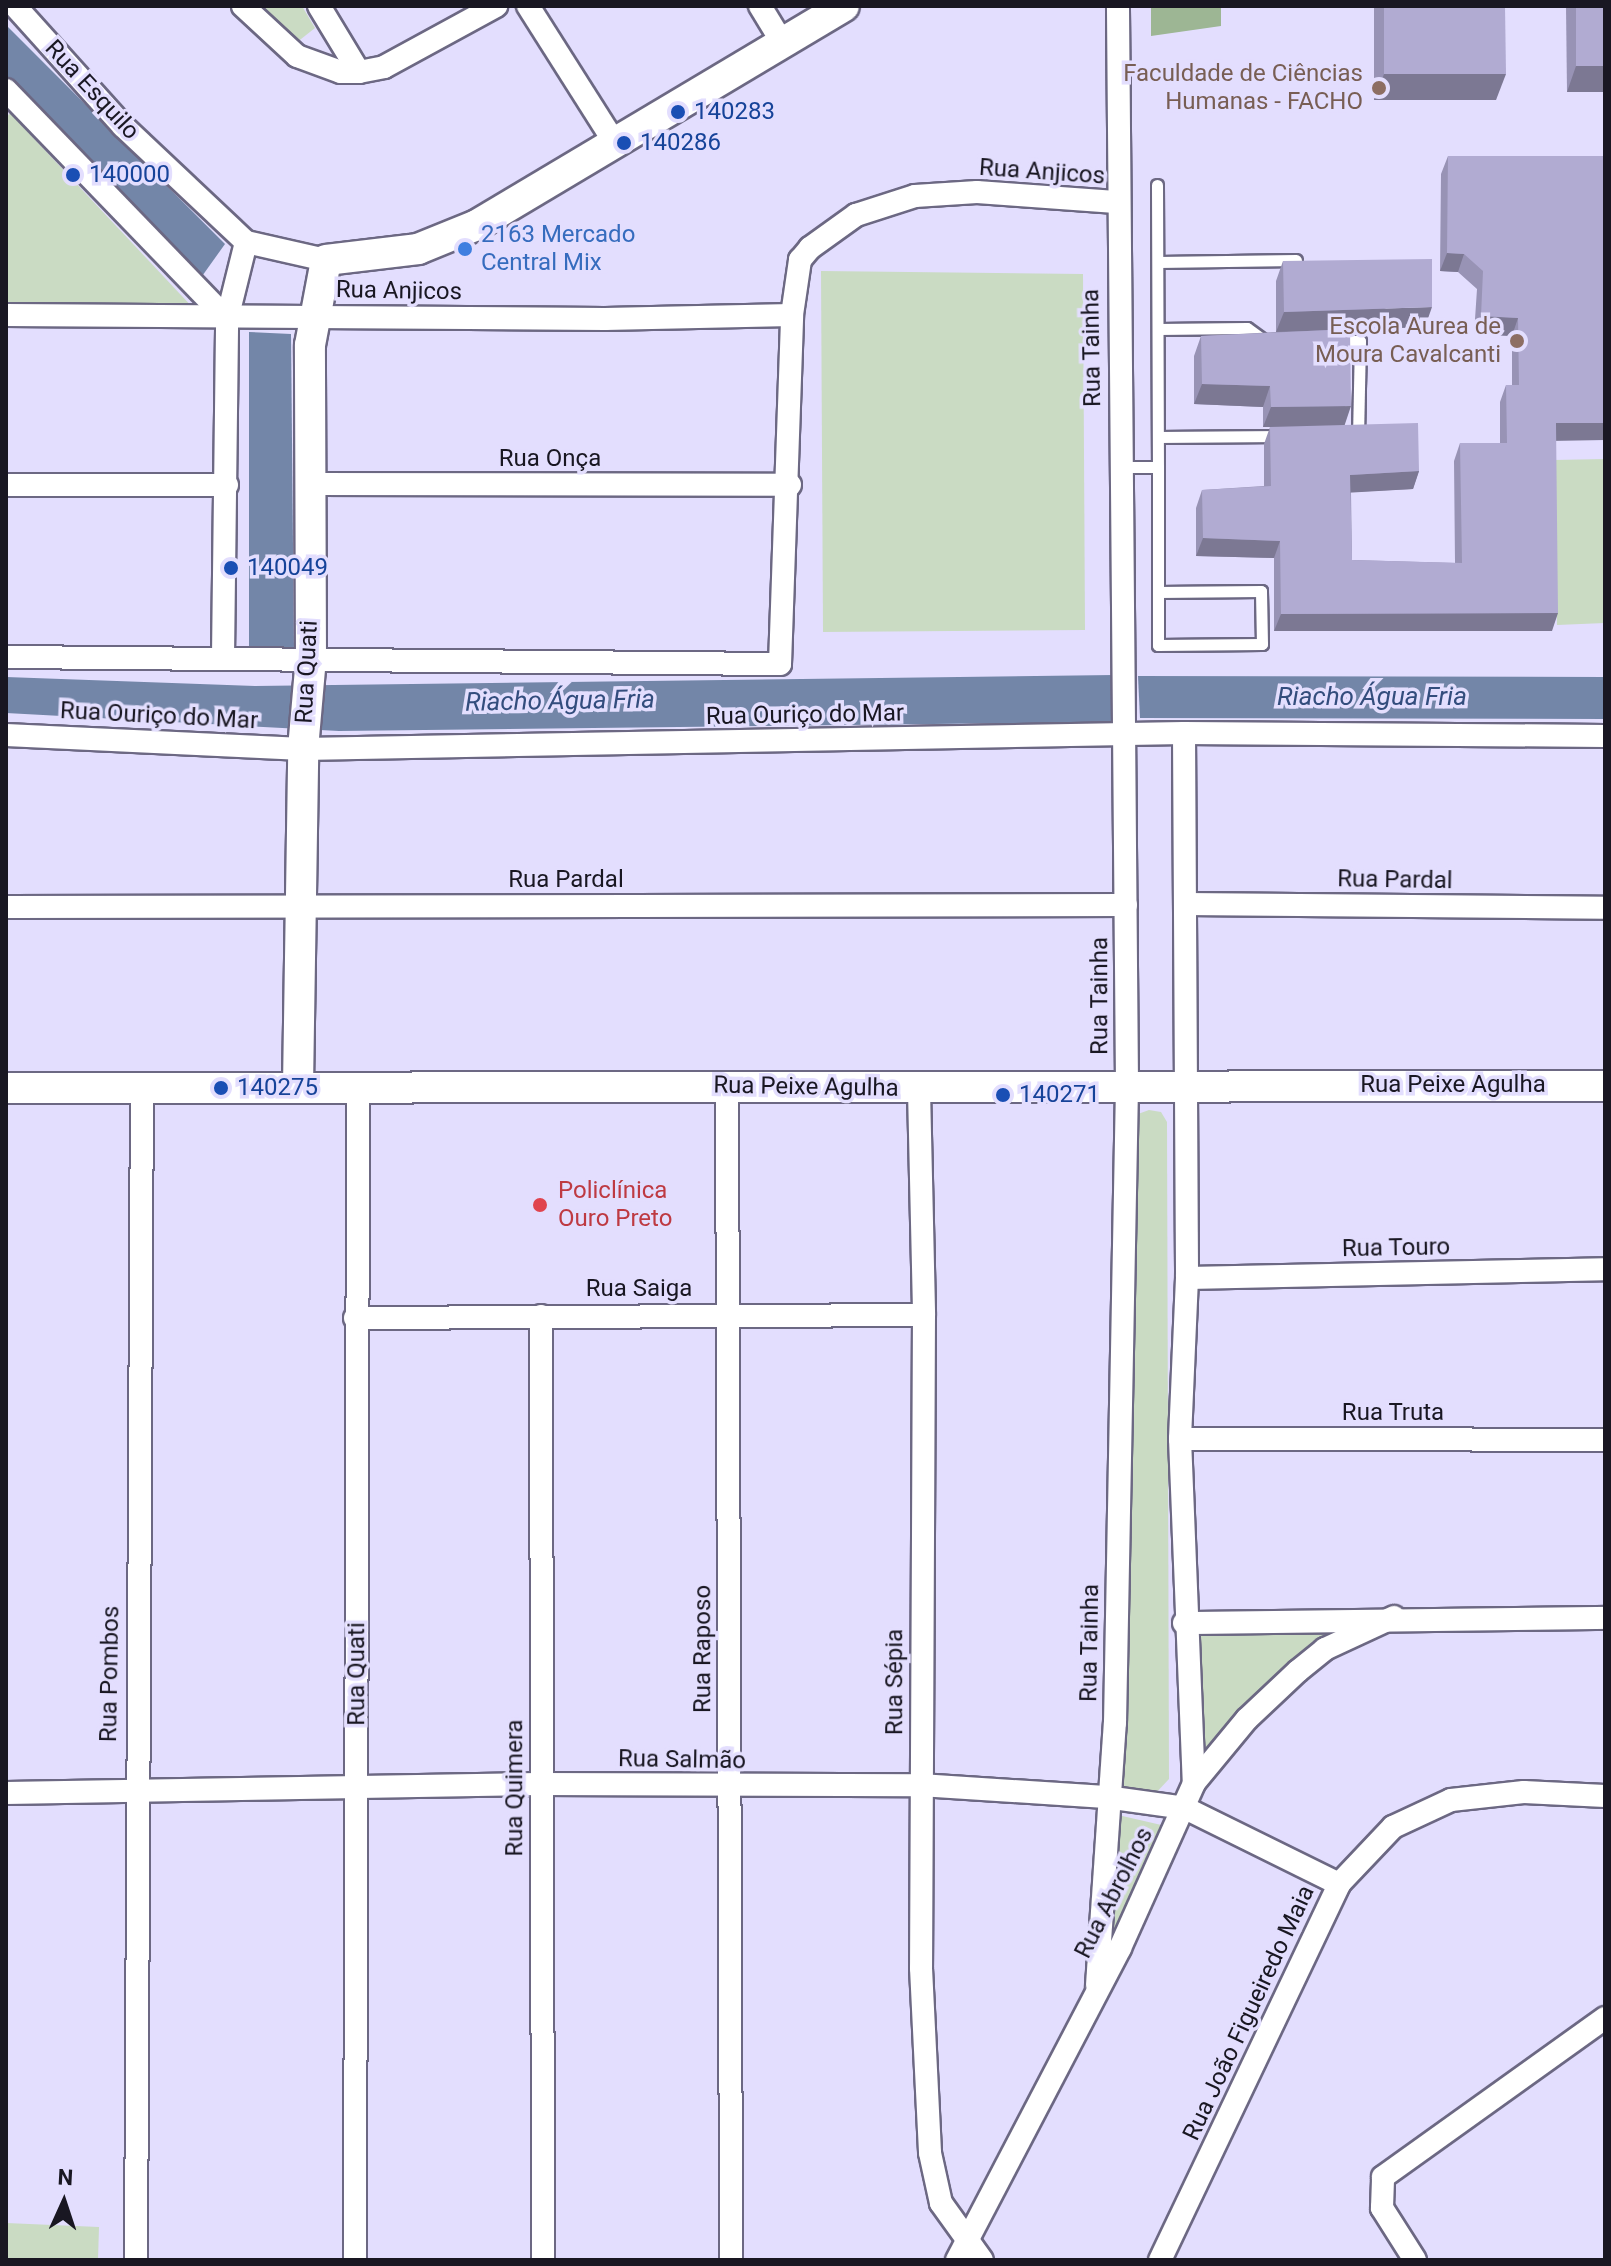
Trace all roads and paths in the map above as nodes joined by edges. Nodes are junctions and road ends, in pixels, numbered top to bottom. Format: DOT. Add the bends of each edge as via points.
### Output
graph roads {
  1 [pos="15,6"];
  2 [pos="243,6"];
  3 [pos="319,6"];
  4 [pos="496,6"];
  5 [pos="528,6"];
  6 [pos="760,6"];
  7 [pos="844,6"];
  8 [pos="1118,6"];
  9 [pos="782,42"];
  10 [pos="359,72"];
  11 [pos="9,98"];
  12 [pos="615,143"];
  13 [pos="1157,185"];
  14 [pos="1116,202"];
  15 [pos="246,242"];
  16 [pos="326,260"];
  17 [pos="1296,260"];
  18 [pos="1158,262"];
  19 [pos="6,315"];
  20 [pos="792,315"];
  21 [pos="313,316"];
  22 [pos="227,319"];
  23 [pos="1158,329"];
  24 [pos="1275,341"];
  25 [pos="1317,341"];
  26 [pos="1346,435"];
  27 [pos="1299,436"];
  28 [pos="1158,437"];
  29 [pos="1120,467"];
  30 [pos="1158,467"];
  31 [pos="310,484"];
  32 [pos="6,485"];
  33 [pos="227,485"];
  34 [pos="790,485"];
  35 [pos="1158,592"];
  36 [pos="6,657"];
  37 [pos="223,657"];
  38 [pos="309,660"];
  39 [pos="1124,730"];
  40 [pos="1184,733"];
  41 [pos="6,735"];
  42 [pos="1605,736"];
  43 [pos="303,742"];
  44 [pos="1185,904"];
  45 [pos="1126,905"];
  46 [pos="6,907"];
  47 [pos="299,907"];
  48 [pos="1605,908"];
  49 [pos="1127,1084"];
  50 [pos="727,1085"];
  51 [pos="1184,1085"];
  52 [pos="298,1086"];
  53 [pos="1605,1086"];
  54 [pos="6,1088"];
  55 [pos="358,1088"];
  56 [pos="142,1089"];
  57 [pos="919,1090"];
  58 [pos="1605,1269"];
  59 [pos="1187,1278"];
  60 [pos="728,1315"];
  61 [pos="924,1315"];
  62 [pos="541,1316"];
  63 [pos="355,1318"];
  64 [pos="1180,1439"];
  65 [pos="1605,1440"];
  66 [pos="1394,1617"];
  67 [pos="1605,1618"];
  68 [pos="1184,1623"];
  69 [pos="1194,1783"];
  70 [pos="540,1784"];
  71 [pos="920,1785"];
  72 [pos="729,1787"];
  73 [pos="358,1791"];
  74 [pos="6,1793"];
  75 [pos="135,1793"];
  76 [pos="1605,1796"];
  77 [pos="1106,1797"];
  78 [pos="1185,1808"];
  79 [pos="1339,1884"];
  80 [pos="1097,1985"];
  81 [pos="1605,2018"];
  82 [pos="969,2254"];
  83 [pos="136,2260"];
  84 [pos="355,2260"];
  85 [pos="543,2260"];
  86 [pos="731,2260"];
  87 [pos="1160,2260"];
  88 [pos="1415,2260"];
  1 -- 15 [label="street, Rua Esquilo" via="123,126"];
  2 -- 10 [label="street" via="297,56 341,72"];
  3 -- 10 [label="street"];
  4 -- 10 [label="street" via="384,67"];
  5 -- 12 [label="street"];
  6 -- 9 [label="street"];
  7 -- 9 [label="street"];
  8 -- 14 [label="street, Rua Tainha"];
  9 -- 12 [label="street"];
  11 -- 22 [label="street"];
  12 -- 16 [label="street" via="477,225 418,249"];
  13 -- 18 [label="lane"];
  14 -- 20 [label="street, Rua Anjicos" via="977,192 915,196 856,215 824,234 800,260"];
  14 -- 29 [label="street, Rua Tainha"];
  15 -- 16 [label="street"];
  15 -- 22 [label="street"];
  16 -- 21 [label="street, Rua Quati"];
  17 -- 18 [label="lane"];
  18 -- 23 [label="lane"];
  19 -- 22 [label="street, Rua Anjicos"];
  20 -- 21 [label="street, Rua Anjicos"];
  20 -- 34 [label="street, Rua Anjicos"];
  21 -- 22 [label="street, Rua Anjicos"];
  21 -- 31 [label="street, Rua Quati"];
  22 -- 33 [label="street"];
  23 -- 24 [label="lane" via="1247,328 1261,341"];
  23 -- 28 [label="lane"];
  25 -- 26 [label="lane" via="1360,341 1362,435"];
  27 -- 28 [label="lane"];
  28 -- 30 [label="lane"];
  29 -- 30 [label="lane"];
  29 -- 39 [label="street, Rua Tainha"];
  30 -- 35 [label="lane"];
  31 -- 34 [label="street, Rua Onça"];
  31 -- 38 [label="street, Rua Quati"];
  32 -- 33 [label="street"];
  33 -- 37 [label="street"];
  34 -- 38 [label="street, Rua Anjicos" via="780,664"];
  35 -- 35 [label="lane" via="1261,591 1262,644 1158,645"];
  36 -- 37 [label="street"];
  37 -- 38 [label="street"];
  38 -- 43 [label="street, Rua Quati"];
  39 -- 40 [label="street, Rua Ouriço do Mar"];
  39 -- 43 [label="street, Rua Ouriço do Mar"];
  39 -- 45 [label="street, Rua Tainha"];
  40 -- 42 [label="street, Rua Ouriço do Mar"];
  40 -- 44 [label="street"];
  41 -- 43 [label="street, Rua Ouriço do Mar"];
  43 -- 47 [label="street, Rua Quati"];
  44 -- 48 [label="street, Rua Pardal"];
  44 -- 51 [label="street"];
  45 -- 47 [label="street, Rua Pardal"];
  45 -- 49 [label="street, Rua Tainha"];
  46 -- 47 [label="street, Rua Pardal"];
  47 -- 52 [label="street, Rua Quati"];
  49 -- 51 [label="street, Rua Peixe Agulha"];
  49 -- 57 [label="street, Rua Peixe Agulha"];
  49 -- 77 [label="street, Rua Tainha" via="1115,1723"];
  50 -- 55 [label="street, Rua Peixe Agulha"];
  50 -- 57 [label="street, Rua Peixe Agulha"];
  50 -- 60 [label="street, Rua Raposo"];
  51 -- 53 [label="street, Rua Peixe Agulha"];
  51 -- 59 [label="street"];
  52 -- 55 [label="street, Rua Peixe Agulha"];
  52 -- 56 [label="street, Rua Peixe Agulha"];
  54 -- 56 [label="street, Rua Peixe Agulha"];
  55 -- 63 [label="street, Rua Quati"];
  56 -- 75 [label="street, Rua Pombos"];
  57 -- 61 [label="street, Rua Sépia"];
  58 -- 59 [label="street, Rua Touro"];
  59 -- 64 [label="street"];
  60 -- 61 [label="street, Rua Saiga"];
  60 -- 62 [label="street, Rua Saiga"];
  60 -- 72 [label="street, Rua Raposo"];
  61 -- 71 [label="street, Rua Sépia"];
  62 -- 63 [label="street, Rua Saiga"];
  62 -- 70 [label="street, Rua Quimera"];
  63 -- 73 [label="street, Rua Quati"];
  64 -- 65 [label="street, Rua Truta"];
  64 -- 68 [label="street"];
  66 -- 67 [label="street, Rua Abrolhos"];
  66 -- 68 [label="street, Rua Abrolhos"];
  66 -- 69 [label="street, Rua Abrolhos" via="1325,1649 1247,1719"];
  68 -- 69 [label="street"];
  69 -- 78 [label="street, Rua Abrolhos"];
  70 -- 72 [label="street, Rua Salmão"];
  70 -- 73 [label="street, Rua Salmão"];
  70 -- 85 [label="street, Rua Quimera"];
  71 -- 72 [label="street, Rua Salmão"];
  71 -- 77 [label="street, Rua Salmão"];
  71 -- 82 [label="street, Rua Sépia" via="930,2153 941,2203"];
  72 -- 86 [label="street, Rua Raposo"];
  73 -- 75 [label="street, Rua Salmão"];
  73 -- 84 [label="street, Rua Quati"];
  74 -- 75 [label="street, Rua Salmão"];
  75 -- 83 [label="street, Rua Pombos"];
  76 -- 79 [label="street, Rua João Figueiredo Maia" via="1524,1792 1451,1800 1393,1827"];
  77 -- 78 [label="street, Rua Salmão"];
  77 -- 80 [label="street, Rua Tainha"];
  78 -- 79 [label="street, Rua Salmão"];
  78 -- 80 [label="street, Rua Abrolhos" via="1120,1948"];
  79 -- 87 [label="street, Rua João Figueiredo Maia"];
  80 -- 82 [label="street, Rua Abrolhos"];
  81 -- 88 [label="street" via="1395,2163 1380,2184 1382,2208"];
}
